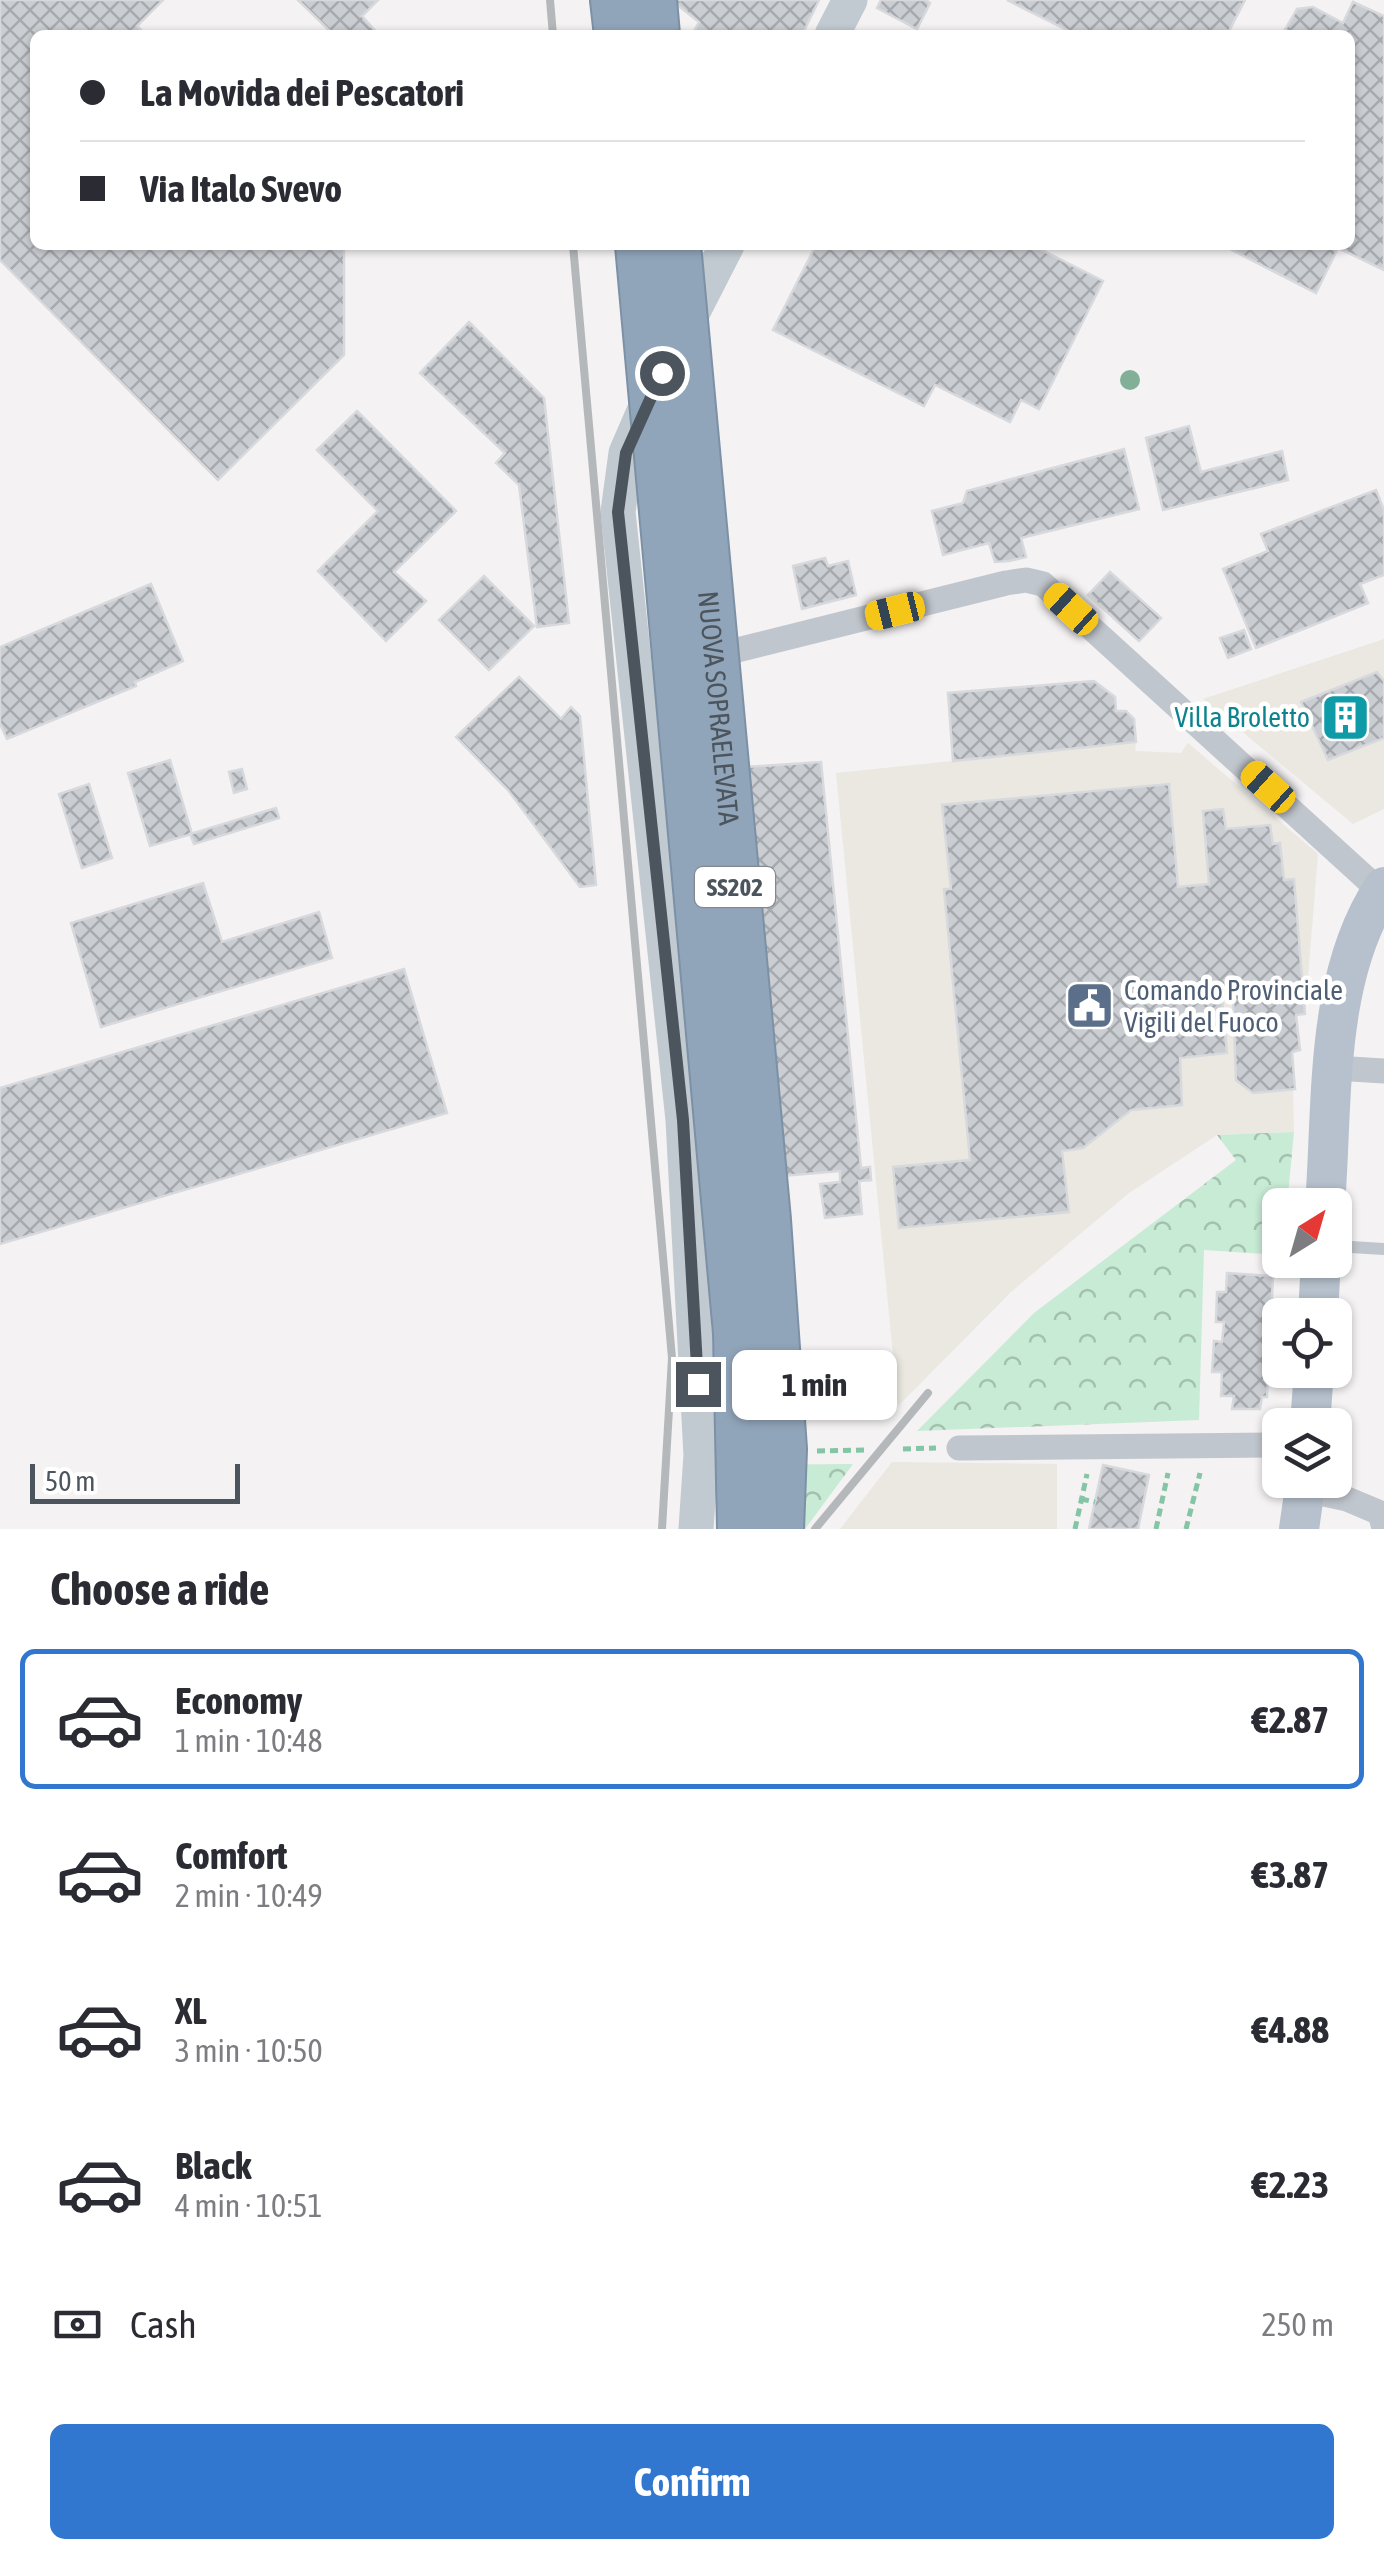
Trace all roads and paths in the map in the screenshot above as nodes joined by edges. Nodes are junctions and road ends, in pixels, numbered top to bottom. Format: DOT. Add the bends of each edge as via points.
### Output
graph roads {
  1 [pos="615,0"];
  2 [pos="652,0"];
  3 [pos="850,0"];
  4 [pos="618,30"];
  5 [pos="655,30"];
  6 [pos="835,30"];
  7 [pos="640,250"];
  8 [pos="676,250"];
  9 [pos="724,250"];
  10 [pos="636,676"];
  11 [pos="1382,890"];
  12 [pos="1335,1068"];
  13 [pos="1384,1071"];
  14 [pos="1326,1188"];
  15 [pos="1352,1247"];
  16 [pos="1384,1249"];
  17 [pos="1262,1444"];
  18 [pos="1207,1445"];
  19 [pos="1092,1446"];
  20 [pos="1174,1446"];
  21 [pos="960,1448"];
  22 [pos="701,1454"];
  23 [pos="1081,1499"];
  24 [pos="1304,1500"];
  25 [pos="1095,1502"];
  26 [pos="1384,1528"];
  27 [pos="696,1529"];
  28 [pos="714,1529"];
  29 [pos="742,1529"];
  30 [pos="779,1529"];
  31 [pos="1075,1529"];
  32 [pos="1156,1529"];
  33 [pos="1186,1529"];
  1 -- 4 [label="highway"];
  2 -- 5 [label="highway"];
  3 -- 6 [label="main road"];
  7 -- 29 [label="highway, NUOVA SOPRAELEVATA / SS202, bridge" via="730,1240"];
  8 -- 30 [label="highway, NUOVA SOPRAELEVATA / SS202, bridge" via="766,1220 782,1448"];
  9 -- 10 [label="main road" via="626,453 618,512"];
  10 -- 11 [label="street" via="1006,583 1043,584"];
  10 -- 22 [label="main road" via="683,1120"];
  11 -- 12 [label="main road" via="1347,974"];
  12 -- 13 [label="street"];
  12 -- 14 [label="main road"];
  15 -- 16 [label="lane"];
  17 -- 18 [label="street"];
  18 -- 20 [label="street"];
  18 -- 33 [label="path"];
  19 -- 20 [label="street"];
  19 -- 21 [label="street"];
  19 -- 23 [label="path"];
  20 -- 32 [label="path"];
  22 -- 27 [label="main road"];
  22 -- 28 [label="main road"];
  23 -- 25 [label="path"];
  23 -- 31 [label="path"];
  24 -- 26 [label="street" via="1363,1505 1380,1514"];
}
